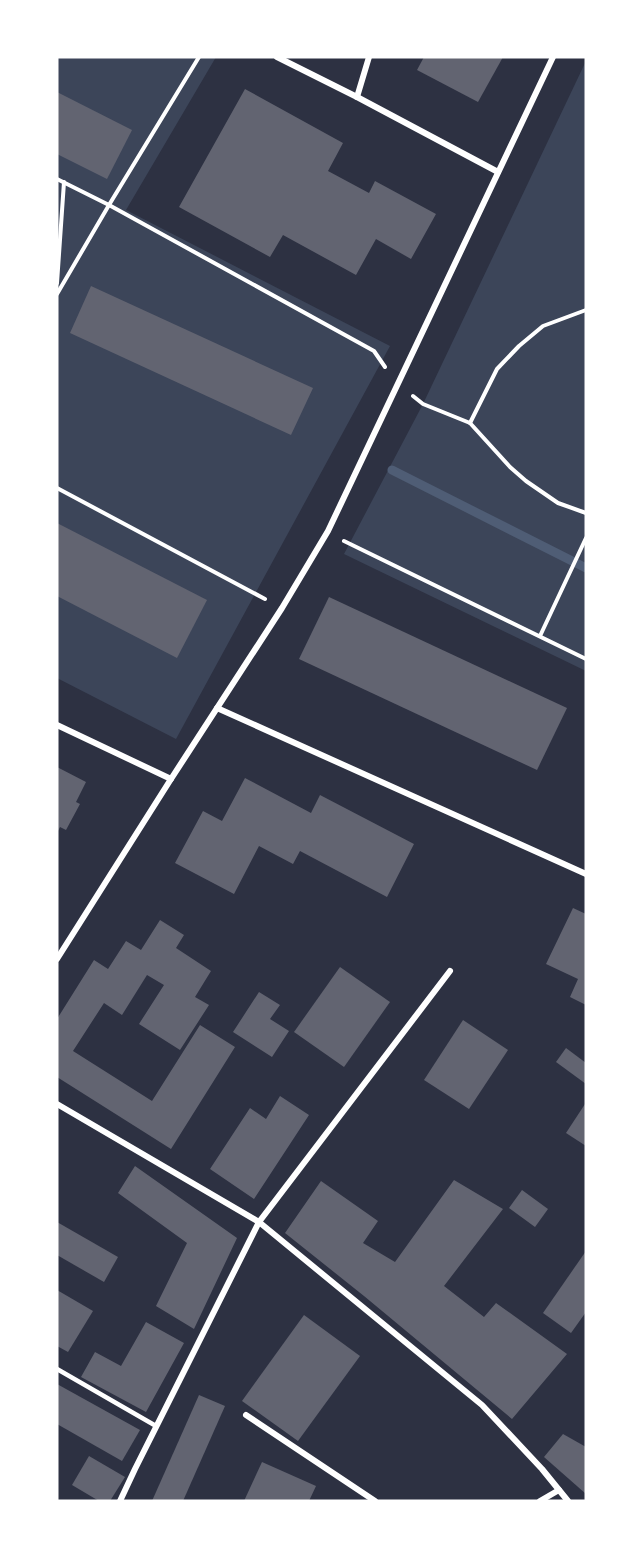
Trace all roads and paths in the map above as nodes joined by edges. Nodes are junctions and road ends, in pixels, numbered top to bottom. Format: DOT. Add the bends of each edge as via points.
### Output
graph roads {
  1 [pos="200,57"];
  2 [pos="277,57"];
  3 [pos="369,57"];
  4 [pos="553,57"];
  5 [pos="357,97"];
  6 [pos="498,172"];
  7 [pos="57,179"];
  8 [pos="64,182"];
  9 [pos="109,205"];
  10 [pos="57,283"];
  11 [pos="57,294"];
  12 [pos="586,310"];
  13 [pos="398,384"];
  14 [pos="470,423"];
  15 [pos="57,488"];
  16 [pos="586,513"];
  17 [pos="328,531"];
  18 [pos="586,538"];
  19 [pos="282,609"];
  20 [pos="540,636"];
  21 [pos="586,659"];
  22 [pos="217,708"];
  23 [pos="57,725"];
  24 [pos="171,779"];
  25 [pos="586,874"];
  26 [pos="57,959"];
  27 [pos="450,971"];
  28 [pos="57,1104"];
  29 [pos="259,1222"];
  30 [pos="57,1369"];
  31 [pos="246,1415"];
  32 [pos="156,1426"];
  33 [pos="559,1490"];
  34 [pos="120,1501"];
  35 [pos="375,1501"];
  36 [pos="540,1501"];
  37 [pos="568,1501"];
  1 -- 9 [label="path"];
  2 -- 5 [label="street"];
  3 -- 5 [label="street"];
  4 -- 6 [label="street"];
  5 -- 6 [label="street"];
  6 -- 13 [label="street"];
  7 -- 8 [label="path"];
  8 -- 9 [label="path"];
  8 -- 10 [label="path"];
  9 -- 11 [label="path"];
  9 -- 13 [label="path" via="374,351"];
  12 -- 14 [label="path" via="543,326 519,346 497,369"];
  13 -- 14 [label="path" via="423,404"];
  13 -- 17 [label="street"];
  14 -- 16 [label="path" via="526,481 558,502"];
  15 -- 19 [label="path"];
  17 -- 19 [label="street"];
  17 -- 20 [label="path"];
  18 -- 20 [label="path"];
  19 -- 22 [label="street"];
  20 -- 21 [label="path"];
  22 -- 24 [label="street"];
  22 -- 25 [label="street"];
  23 -- 24 [label="street"];
  24 -- 26 [label="street"];
  27 -- 29 [label="street"];
  28 -- 29 [label="street"];
  29 -- 32 [label="street"];
  29 -- 33 [label="street" via="463,1389 503,1426"];
  30 -- 32 [label="lane"];
  31 -- 35 [label="street"];
  32 -- 34 [label="street"];
  33 -- 36 [label="street"];
  33 -- 37 [label="street"];
}
